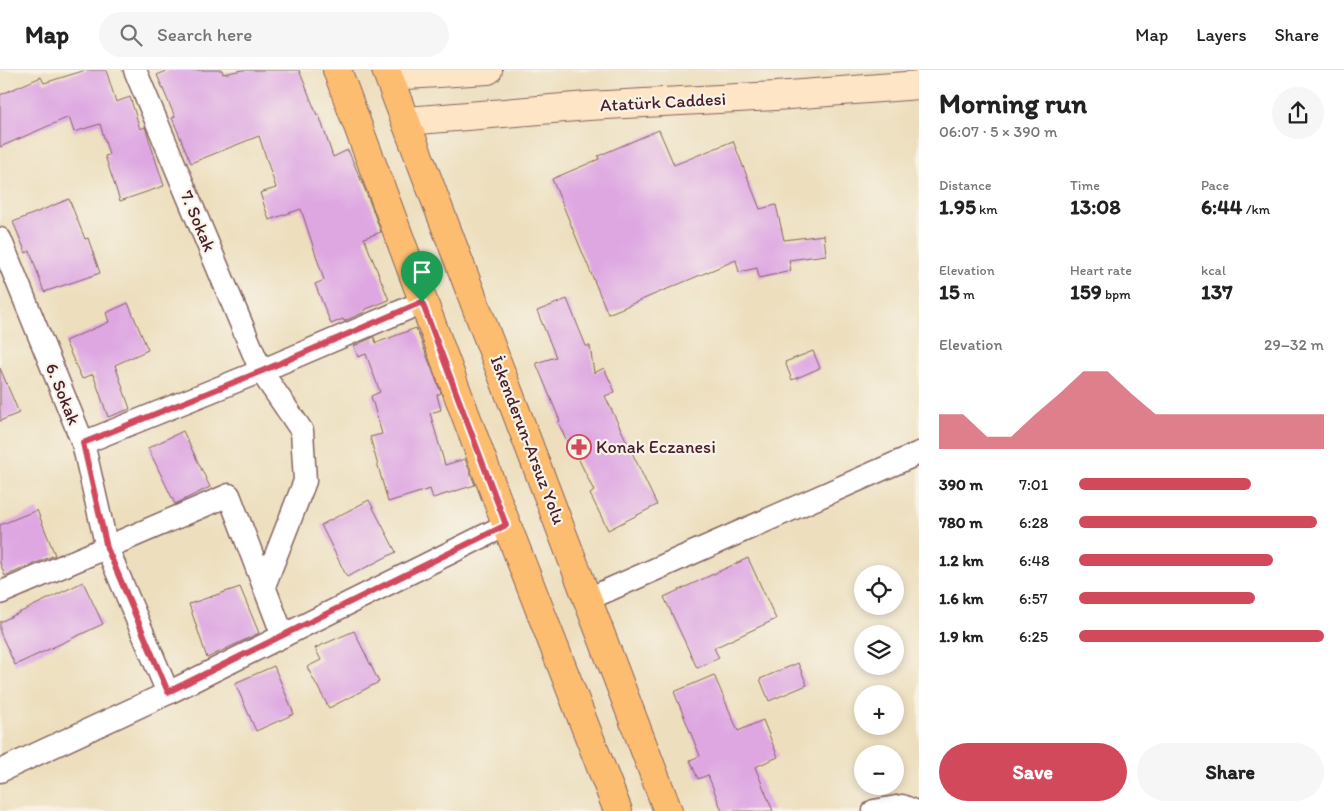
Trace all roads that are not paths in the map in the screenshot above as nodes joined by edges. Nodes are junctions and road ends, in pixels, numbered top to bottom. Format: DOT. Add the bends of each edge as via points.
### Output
graph roads {
  1 [pos="135,70"];
  2 [pos="337,70"];
  3 [pos="488,70"];
  4 [pos="387,73"];
  5 [pos="919,85"];
  6 [pos="406,121"];
  7 [pos="0,238"];
  8 [pos="422,302"];
  9 [pos="262,371"];
  10 [pos="83,443"];
  11 [pos="919,453"];
  12 [pos="506,525"];
  13 [pos="107,548"];
  14 [pos="264,586"];
  15 [pos="0,593"];
  16 [pos="588,599"];
  17 [pos="283,636"];
  18 [pos="168,692"];
  19 [pos="0,771"];
  20 [pos="618,811"];
  21 [pos="668,811"];
  22 [pos="874,811"];
  23 [pos="914,811"];
  1 -- 9 [label="street, 7. Sokak"];
  2 -- 8 [label="main road"];
  3 -- 4 [label="street"];
  4 -- 6 [label="main road, İskenderun-Arsuz Yolu"];
  5 -- 6 [label="street, Atatürk Caddesi"];
  6 -- 16 [label="main road, İskenderun-Arsuz Yolu"];
  7 -- 10 [label="street, 6. Sokak"];
  8 -- 9 [label="street"];
  8 -- 12 [label="main road"];
  9 -- 10 [label="street"];
  9 -- 14 [label="street, 7. Sokak" via="302,431 305,481"];
  10 -- 13 [label="street, 6. Sokak"];
  11 -- 16 [label="street"];
  12 -- 17 [label="street"];
  12 -- 20 [label="main road"];
  13 -- 14 [label="street" via="229,495"];
  13 -- 15 [label="street"];
  13 -- 18 [label="street, 6. Sokak"];
  14 -- 17 [label="street"];
  16 -- 21 [label="main road, İskenderun-Arsuz Yolu"];
  17 -- 18 [label="street"];
  18 -- 19 [label="street"];
  22 -- 23 [label="street" via="902,806"];
}
